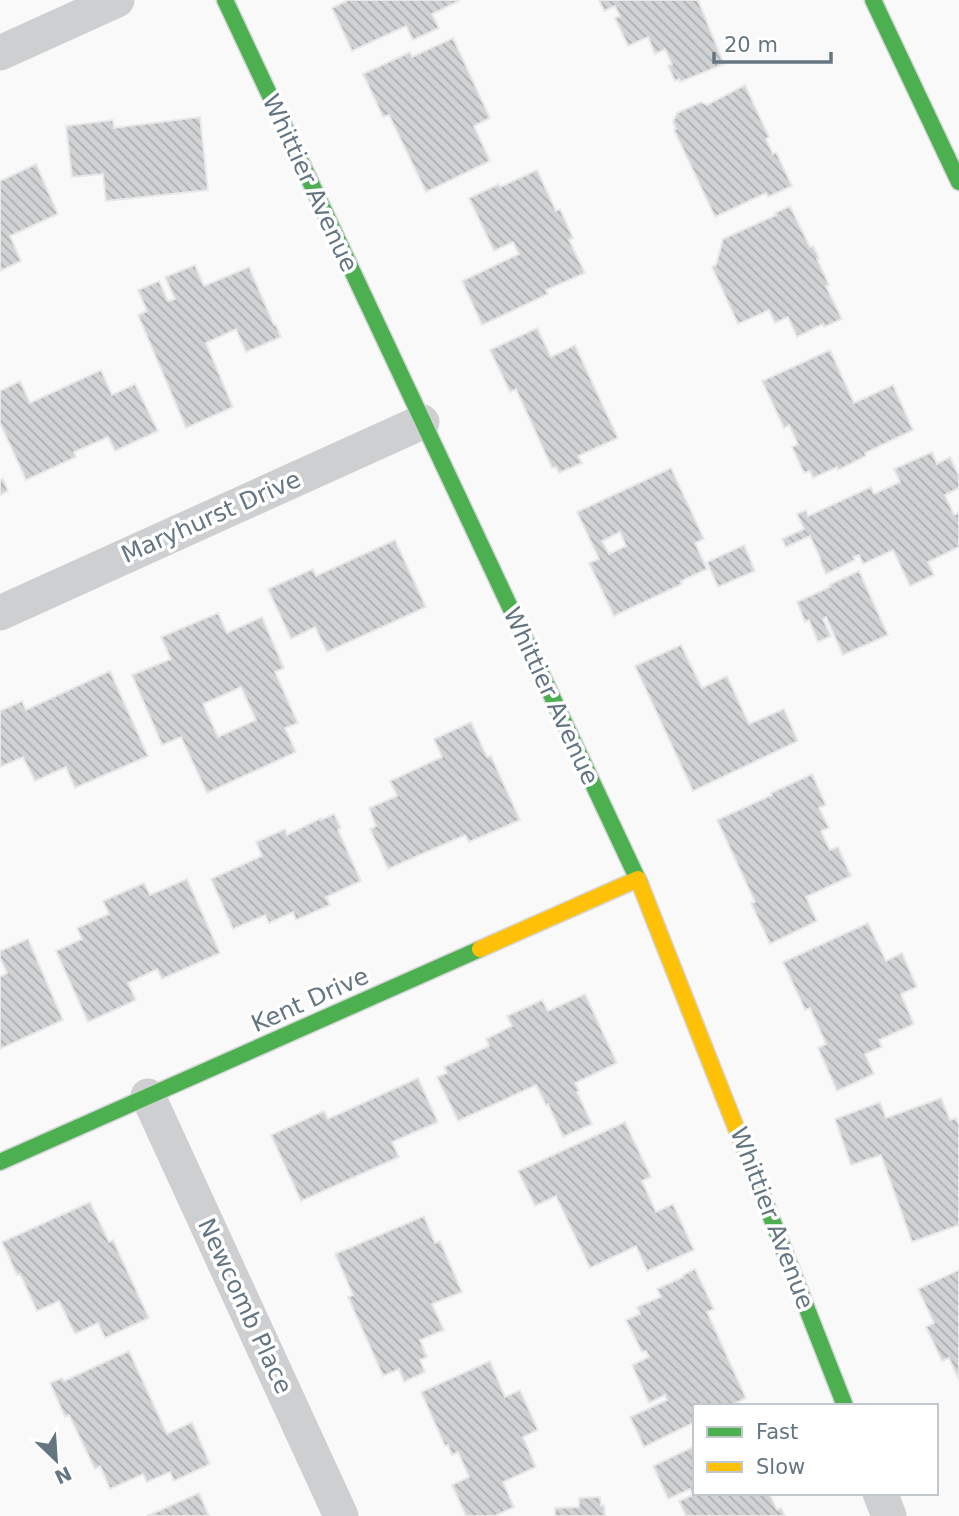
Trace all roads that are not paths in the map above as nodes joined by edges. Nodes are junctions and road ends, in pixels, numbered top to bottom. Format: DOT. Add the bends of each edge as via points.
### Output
graph roads {
  1 [pos="117,0"];
  2 [pos="225,0"];
  3 [pos="873,0"];
  4 [pos="0,53"];
  5 [pos="959,182"];
  6 [pos="422,422"];
  7 [pos="0,612"];
  8 [pos="638,879"];
  9 [pos="148,1096"];
  10 [pos="0,1162"];
  11 [pos="844,1404"];
  12 [pos="881,1495"];
  13 [pos="341,1516"];
  14 [pos="889,1516"];
  1 -- 4 [label="street"];
  2 -- 6 [label="street, Whittier Avenue"];
  3 -- 5 [label="street"];
  6 -- 7 [label="street, Maryhurst Drive"];
  6 -- 8 [label="street, Whittier Avenue"];
  8 -- 9 [label="street, Kent Drive"];
  8 -- 11 [label="street, Whittier Avenue"];
  9 -- 10 [label="street, Kent Drive"];
  9 -- 13 [label="street, Newcomb Place"];
  12 -- 14 [label="street"];
}
